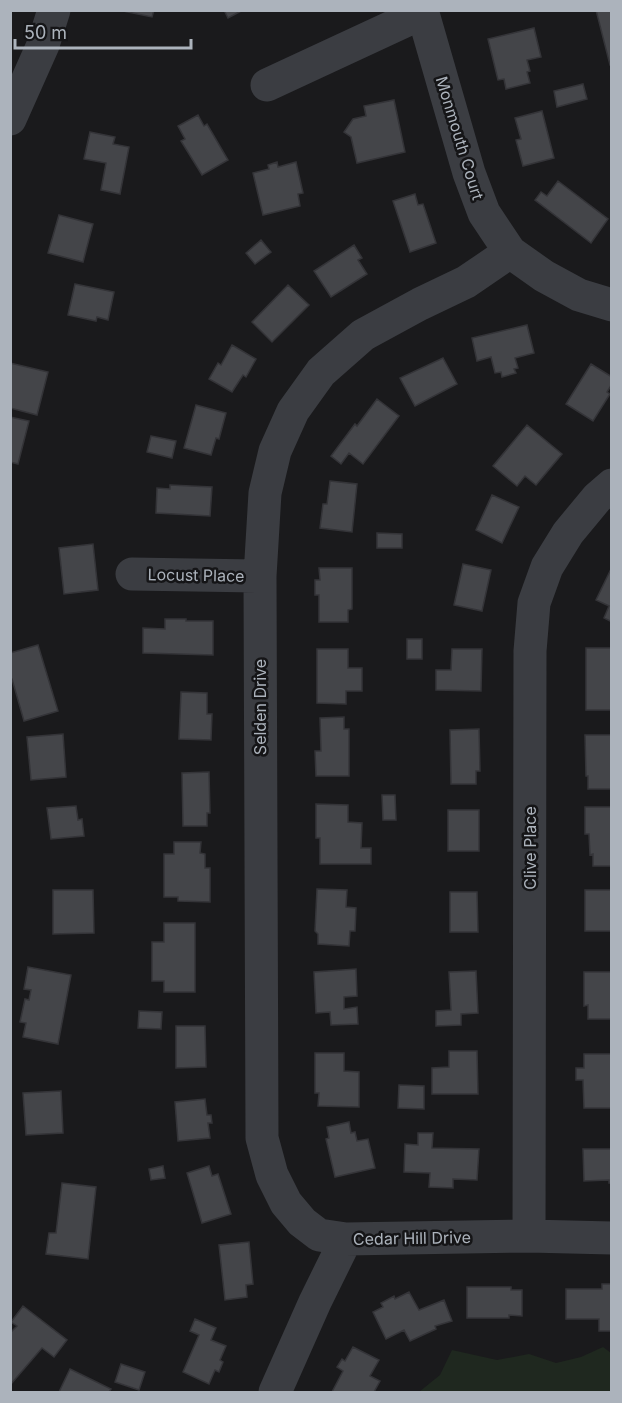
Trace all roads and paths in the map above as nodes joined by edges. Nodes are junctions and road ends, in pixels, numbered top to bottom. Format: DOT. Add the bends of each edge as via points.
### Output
graph roads {
  1 [pos="54,10"];
  2 [pos="422,12"];
  3 [pos="267,86"];
  4 [pos="10,119"];
  5 [pos="510,252"];
  6 [pos="612,305"];
  7 [pos="612,485"];
  8 [pos="132,574"];
  9 [pos="260,576"];
  10 [pos="529,1236"];
  11 [pos="612,1238"];
  12 [pos="346,1239"];
  13 [pos="275,1392"];
  1 -- 4 [label="street"];
  2 -- 3 [label="street"];
  2 -- 5 [label="street, Monmouth Court" via="473,183 484,213"];
  5 -- 6 [label="street, Monmouth Court" via="579,295"];
  5 -- 9 [label="street, Selden Drive" via="466,282 363,335 321,372 293,411 275,451 265,493"];
  7 -- 10 [label="street, Clive Place" via="568,532 547,567 534,603 530,651"];
  8 -- 9 [label="street, Locust Place"];
  9 -- 12 [label="street, Selden Drive" via="262,1138 272,1175 286,1203 319,1235"];
  10 -- 11 [label="street, Cedar Hill Drive"];
  10 -- 12 [label="street, Cedar Hill Drive"];
  12 -- 13 [label="street, Cedar Hill Drive"];
}
